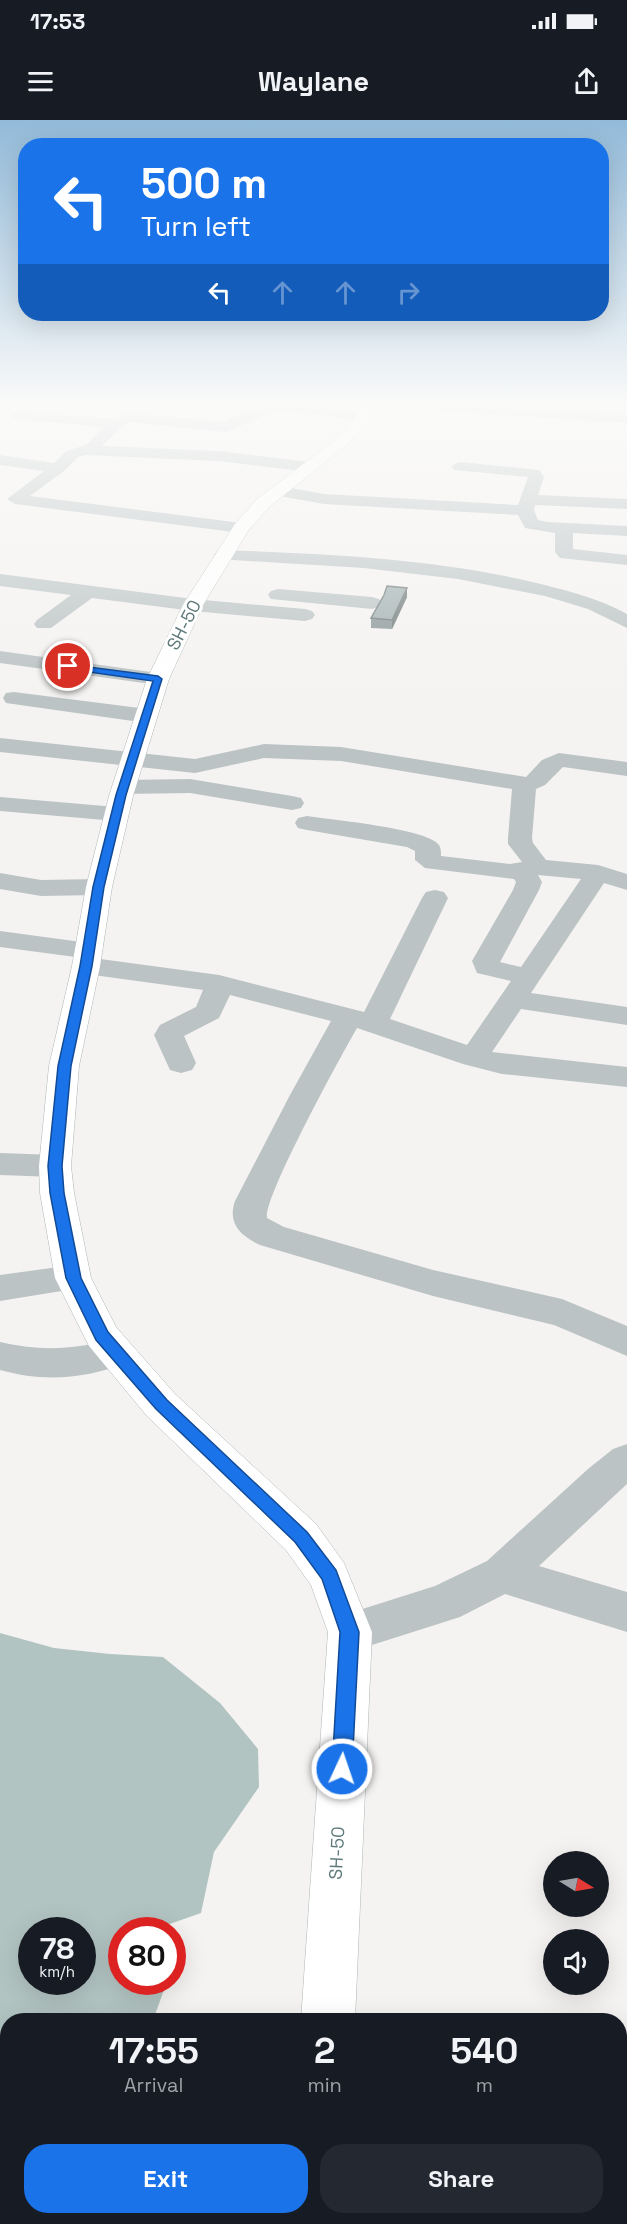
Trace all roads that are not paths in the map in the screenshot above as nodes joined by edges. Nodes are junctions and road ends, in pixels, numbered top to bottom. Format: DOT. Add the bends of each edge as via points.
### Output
graph roads {
  1 [pos="40,502"];
  2 [pos="263,502"];
  3 [pos="488,502"];
  4 [pos="627,504"];
  5 [pos="527,505"];
  6 [pos="242,528"];
  7 [pos="564,528"];
  8 [pos="627,531"];
  9 [pos="223,555"];
  10 [pos="601,558"];
  11 [pos="627,560"];
  12 [pos="597,579"];
  13 [pos="0,580"];
  14 [pos="86,592"];
  15 [pos="198,597"];
  16 [pos="372,603"];
  17 [pos="43,615"];
  18 [pos="305,615"];
  19 [pos="627,622"];
  20 [pos="0,657"];
  21 [pos="158,679"];
  22 [pos="14,698"];
  23 [pos="147,716"];
  24 [pos="0,745"];
  25 [pos="627,768"];
  26 [pos="524,786"];
  27 [pos="124,788"];
  28 [pos="0,804"];
  29 [pos="531,868"];
  30 [pos="598,873"];
  31 [pos="0,881"];
  32 [pos="627,882"];
  33 [pos="99,887"];
  34 [pos="435,898"];
  35 [pos="0,939"];
  36 [pos="88,958"];
  37 [pos="219,984"];
  38 [pos="521,988"];
  39 [pos="627,1016"];
  40 [pos="361,1020"];
  41 [pos="474,1057"];
  42 [pos="181,1063"];
  43 [pos="627,1077"];
  44 [pos="0,1164"];
  45 [pos="55,1166"];
  46 [pos="73,1278"];
  47 [pos="0,1288"];
  48 [pos="627,1342"];
  49 [pos="116,1353"];
  50 [pos="0,1356"];
  51 [pos="627,1461"];
  52 [pos="502,1574"];
  53 [pos="627,1612"];
  54 [pos="350,1632"];
  55 [pos="328,2013"];
  1 -- 6 [label="street"];
  2 -- 6 [label="highway, SH-50"];
  3 -- 5 [label="street"];
  4 -- 5 [label="street"];
  5 -- 7 [label="street" via="531,524"];
  6 -- 9 [label="highway, SH-50"];
  7 -- 8 [label="street"];
  7 -- 10 [label="street" via="566,554"];
  9 -- 15 [label="highway, SH-50"];
  9 -- 19 [label="street" via="422,567 572,598"];
  10 -- 11 [label="street"];
  10 -- 12 [label="street"];
  13 -- 14 [label="street"];
  14 -- 15 [label="street"];
  14 -- 17 [label="street" via="63,609"];
  15 -- 16 [label="street"];
  15 -- 18 [label="street"];
  15 -- 21 [label="highway, SH-50"];
  20 -- 21 [label="street"];
  21 -- 23 [label="highway, SH-50"];
  22 -- 23 [label="street"];
  23 -- 27 [label="highway, SH-50"];
  24 -- 27 [label="street"];
  25 -- 26 [label="street" via="559,760 540,780"];
  26 -- 27 [label="street" via="341,754 264,751 195,766"];
  26 -- 29 [label="street" via="520,838"];
  27 -- 28 [label="street"];
  27 -- 29 [label="street" via="190,786 422,843 428,848 428,860 434,863 501,871"];
  27 -- 33 [label="highway, SH-50"];
  29 -- 30 [label="street"];
  29 -- 38 [label="street" via="526,890 486,961 487,966"];
  30 -- 32 [label="street"];
  30 -- 38 [label="street"];
  31 -- 33 [label="street" via="41,888"];
  33 -- 36 [label="highway, SH-50"];
  34 -- 40 [label="street"];
  35 -- 36 [label="street"];
  36 -- 37 [label="street"];
  36 -- 45 [label="highway, SH-50" via="64,1066"];
  37 -- 40 [label="street"];
  37 -- 42 [label="street" via="209,1012 170,1030"];
  38 -- 39 [label="street"];
  38 -- 41 [label="street"];
  40 -- 41 [label="street"];
  40 -- 48 [label="street" via="306,1090 252,1205 250,1222 272,1236 433,1282 562,1313"];
  41 -- 43 [label="street" via="502,1064"];
  44 -- 45 [label="street"];
  45 -- 46 [label="highway, SH-50"];
  46 -- 47 [label="street"];
  46 -- 49 [label="highway, SH-50" via="102,1336"];
  49 -- 50 [label="street" via="69,1365 47,1366"];
  49 -- 54 [label="highway, SH-50" via="161,1405 301,1537 329,1576"];
  51 -- 52 [label="street"];
  52 -- 53 [label="street"];
  52 -- 54 [label="street" via="430,1607"];
  54 -- 55 [label="highway, SH-50"];
}
